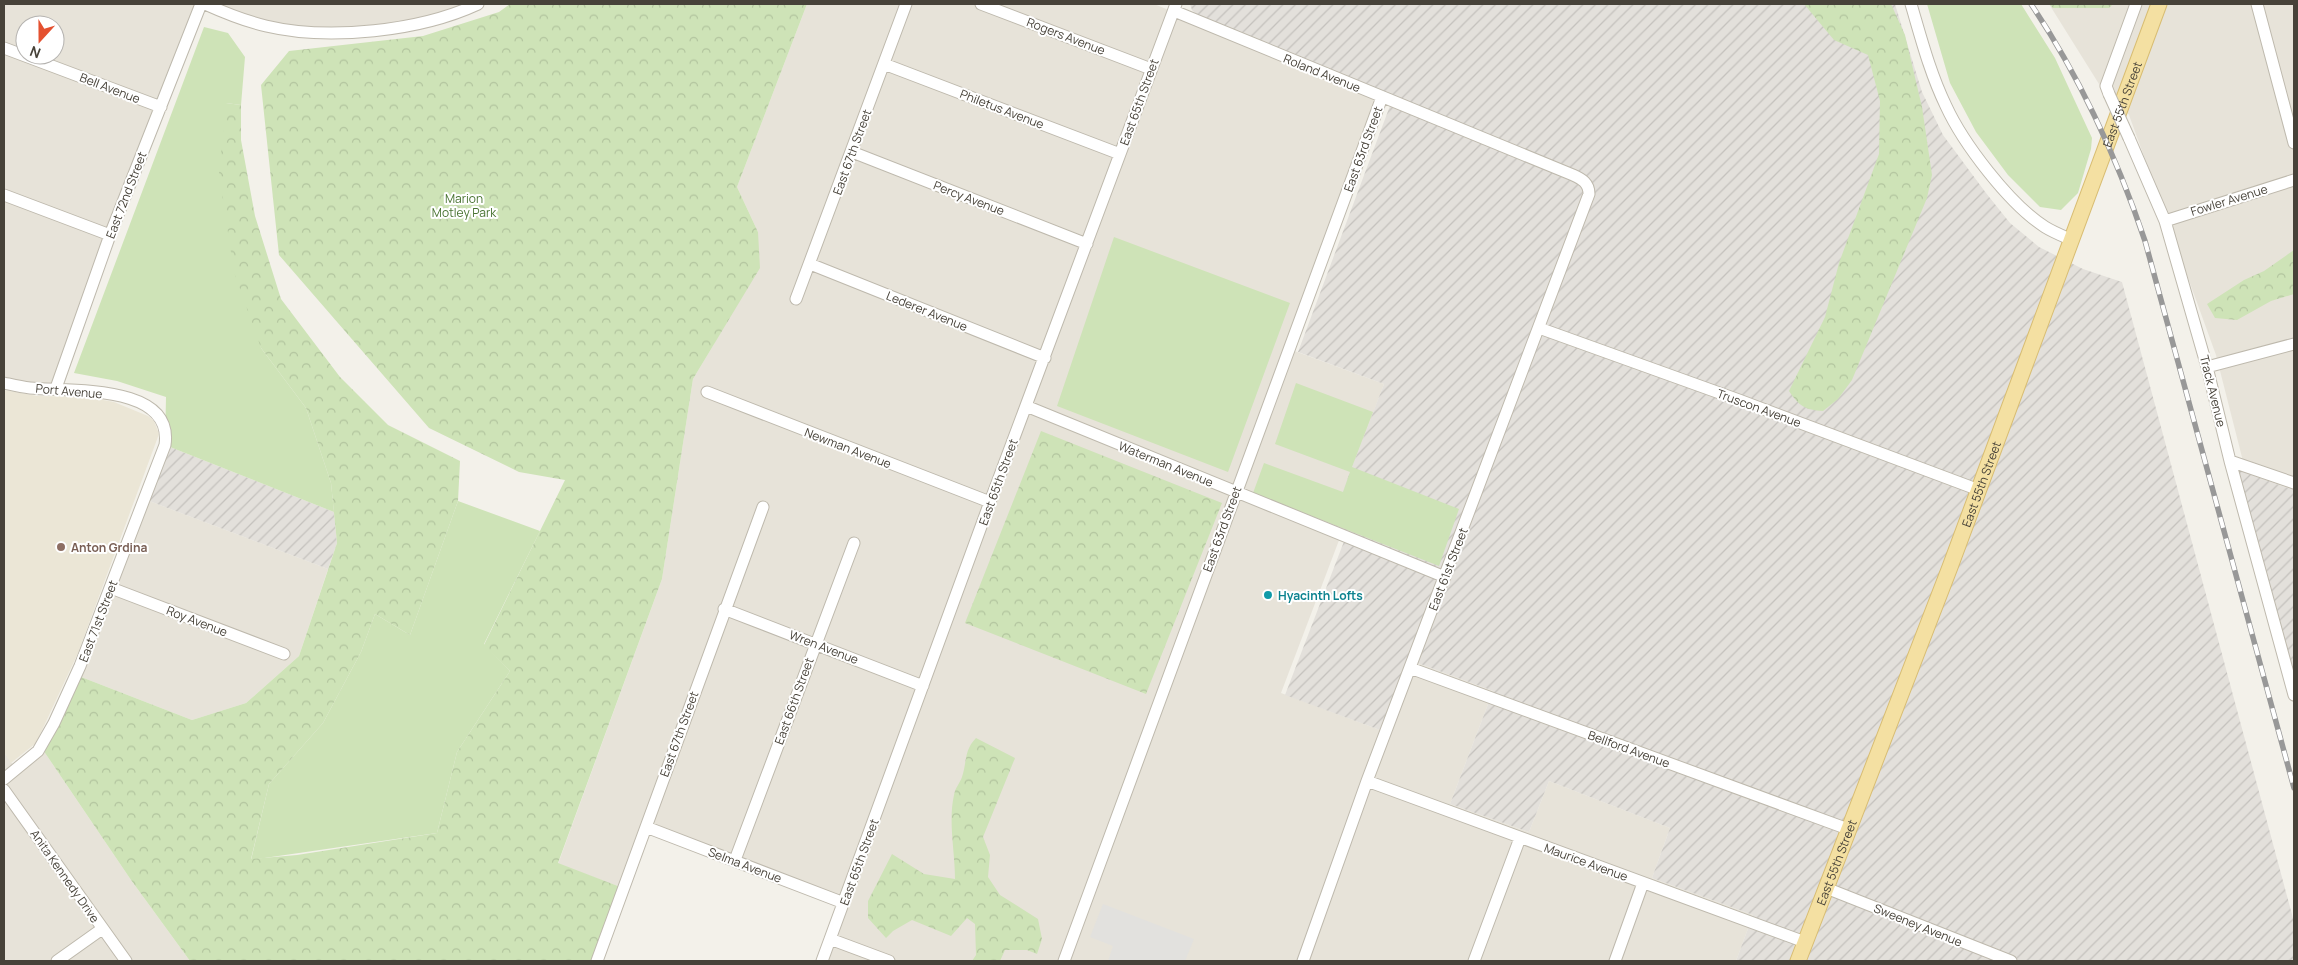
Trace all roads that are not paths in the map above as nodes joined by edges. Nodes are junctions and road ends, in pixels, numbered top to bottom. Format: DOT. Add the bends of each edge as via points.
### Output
graph roads {
  1 [pos="203,4"];
  2 [pos="478,4"];
  3 [pos="906,4"];
  4 [pos="981,4"];
  5 [pos="1911,4"];
  6 [pos="2136,4"];
  7 [pos="2159,4"];
  8 [pos="2257,4"];
  9 [pos="1175,8"];
  10 [pos="4,48"];
  11 [pos="884,64"];
  12 [pos="1151,69"];
  13 [pos="1382,97"];
  14 [pos="161,108"];
  15 [pos="2294,143"];
  16 [pos="852,152"];
  17 [pos="1120,154"];
  18 [pos="1582,179"];
  19 [pos="2294,180"];
  20 [pos="4,195"];
  21 [pos="2165,221"];
  22 [pos="110,235"];
  23 [pos="2072,240"];
  24 [pos="1087,244"];
  25 [pos="810,264"];
  26 [pos="796,299"];
  27 [pos="1539,328"];
  28 [pos="2294,344"];
  29 [pos="1045,358"];
  30 [pos="2207,367"];
  31 [pos="4,383"];
  32 [pos="56,388"];
  33 [pos="707,392"];
  34 [pos="1026,406"];
  35 [pos="165,445"];
  36 [pos="2230,462"];
  37 [pos="2294,483"];
  38 [pos="1979,490"];
  39 [pos="1235,493"];
  40 [pos="990,502"];
  41 [pos="763,507"];
  42 [pos="854,543"];
  43 [pos="1445,577"];
  44 [pos="111,588"];
  45 [pos="724,609"];
  46 [pos="815,644"];
  47 [pos="284,654"];
  48 [pos="1410,668"];
  49 [pos="923,686"];
  50 [pos="2294,695"];
  51 [pos="4,779"];
  52 [pos="1367,781"];
  53 [pos="4,790"];
  54 [pos="646,827"];
  55 [pos="1848,829"];
  56 [pos="1520,838"];
  57 [pos="736,860"];
  58 [pos="1644,883"];
  59 [pos="1826,888"];
  60 [pos="844,903"];
  61 [pos="102,929"];
  62 [pos="830,939"];
  63 [pos="1805,942"];
  64 [pos="57,961"];
  65 [pos="126,961"];
  66 [pos="597,961"];
  67 [pos="822,961"];
  68 [pos="889,961"];
  69 [pos="1064,961"];
  70 [pos="1302,961"];
  71 [pos="1474,961"];
  72 [pos="1616,961"];
  73 [pos="1798,961"];
  74 [pos="2011,961"];
  1 -- 2 [label="street" via="268,26 356,32 442,17"];
  1 -- 14 [label="street, East 72nd Street"];
  3 -- 11 [label="street, East 67th Street"];
  4 -- 12 [label="street, Rogers Avenue"];
  5 -- 23 [label="street" via="1930,67 1964,139 1987,170 2043,226"];
  6 -- 21 [label="street, Track Avenue, bridge" via="2106,86"];
  7 -- 23 [label="main road, East 55th Street"];
  8 -- 15 [label="street"];
  9 -- 12 [label="street, East 65th Street"];
  9 -- 13 [label="street, Roland Avenue"];
  10 -- 14 [label="street, Bell Avenue"];
  11 -- 16 [label="street, East 67th Street"];
  11 -- 17 [label="street, Philetus Avenue"];
  12 -- 17 [label="street, East 65th Street"];
  13 -- 18 [label="street, Roland Avenue"];
  13 -- 39 [label="street, East 63rd Street"];
  14 -- 22 [label="street, East 72nd Street"];
  16 -- 24 [label="street, Percy Avenue"];
  16 -- 25 [label="street, East 67th Street"];
  17 -- 24 [label="street, East 65th Street"];
  18 -- 27 [label="street, East 61st Street" via="1589,188 1589,194"];
  19 -- 21 [label="street, Fowler Avenue"];
  20 -- 22 [label="street"];
  21 -- 30 [label="street, Track Avenue"];
  22 -- 32 [label="street, East 72nd Street"];
  23 -- 38 [label="main road, East 55th Street"];
  24 -- 29 [label="street, East 65th Street"];
  25 -- 26 [label="street, East 67th Street"];
  25 -- 29 [label="street, Lederer Avenue"];
  27 -- 38 [label="street, Truscon Avenue"];
  27 -- 43 [label="street, East 61st Street"];
  28 -- 30 [label="street"];
  29 -- 34 [label="street, East 65th Street"];
  30 -- 36 [label="street, Track Avenue"];
  31 -- 32 [label="street, Port Avenue"];
  32 -- 35 [label="street, Port Avenue" via="90,390 151,409 163,424"];
  33 -- 40 [label="street, Newman Avenue"];
  34 -- 39 [label="street, Waterman Avenue"];
  34 -- 40 [label="street, East 65th Street"];
  35 -- 44 [label="street, East 71st Street"];
  36 -- 37 [label="street"];
  36 -- 50 [label="street, Track Avenue"];
  38 -- 55 [label="main road, East 55th Street"];
  39 -- 43 [label="street, Waterman Avenue"];
  39 -- 69 [label="street, East 63rd Street"];
  40 -- 49 [label="street, East 65th Street"];
  41 -- 45 [label="street, East 67th Street"];
  42 -- 46 [label="street, East 66th Street"];
  43 -- 48 [label="street, East 61st Street"];
  44 -- 47 [label="street, Roy Avenue"];
  44 -- 51 [label="street, East 71st Street" via="80,666 41,747"];
  45 -- 46 [label="street, Wren Avenue"];
  45 -- 54 [label="street, East 67th Street"];
  46 -- 49 [label="street, Wren Avenue"];
  46 -- 57 [label="street, East 66th Street"];
  48 -- 52 [label="street, East 61st Street"];
  48 -- 55 [label="street, Bellford Avenue"];
  49 -- 60 [label="street, East 65th Street"];
  52 -- 56 [label="street, Maurice Avenue"];
  52 -- 70 [label="street, East 61st Street"];
  53 -- 61 [label="street, Anita Kennedy Drive"];
  54 -- 57 [label="street, Selma Avenue"];
  54 -- 66 [label="street, East 67th Street"];
  55 -- 59 [label="main road, East 55th Street"];
  56 -- 58 [label="street, Maurice Avenue"];
  56 -- 71 [label="street"];
  57 -- 60 [label="street, Selma Avenue"];
  58 -- 63 [label="street, Maurice Avenue"];
  58 -- 72 [label="street"];
  59 -- 63 [label="main road, East 55th Street"];
  59 -- 74 [label="street, Sweeney Avenue"];
  60 -- 62 [label="street, East 65th Street"];
  61 -- 64 [label="street"];
  61 -- 65 [label="street, Anita Kennedy Drive"];
  62 -- 67 [label="street, East 65th Street"];
  62 -- 68 [label="street"];
  63 -- 73 [label="main road, East 55th Street"];
}
